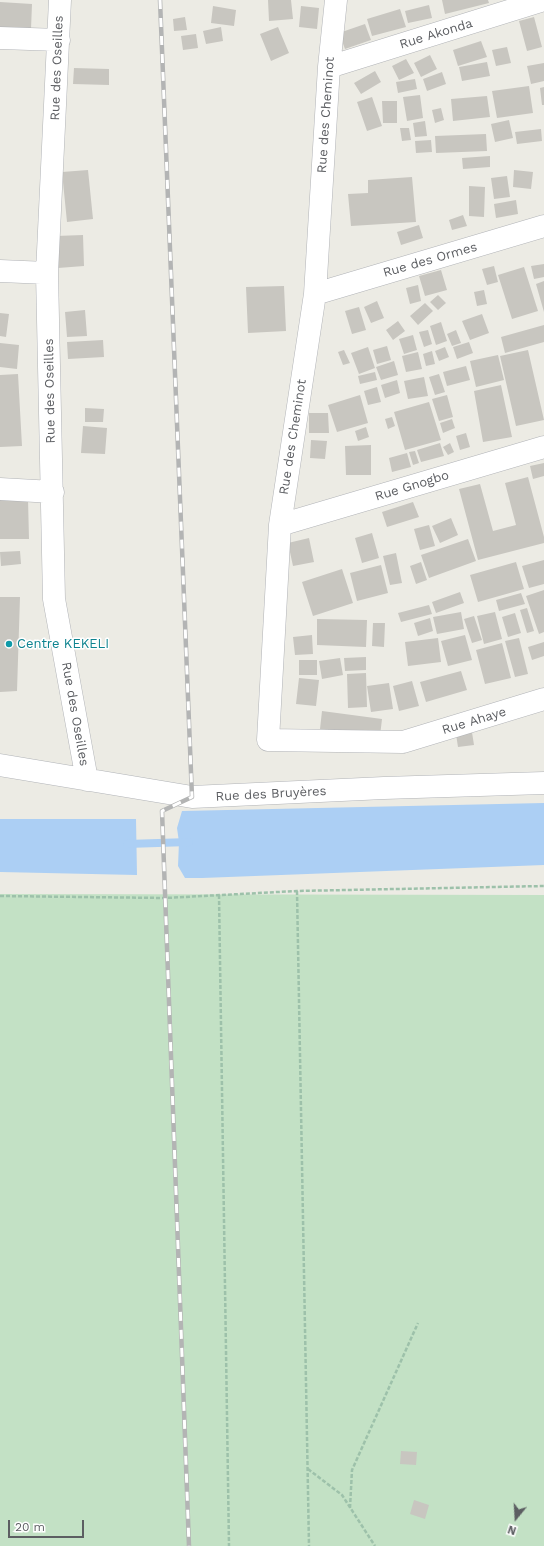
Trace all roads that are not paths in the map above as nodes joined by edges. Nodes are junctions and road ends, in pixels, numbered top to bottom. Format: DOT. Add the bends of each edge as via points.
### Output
graph roads {
  1 [pos="60,0"];
  2 [pos="336,0"];
  3 [pos="544,0"];
  4 [pos="0,38"];
  5 [pos="59,40"];
  6 [pos="328,67"];
  7 [pos="544,226"];
  8 [pos="0,271"];
  9 [pos="48,272"];
  10 [pos="315,294"];
  11 [pos="544,446"];
  12 [pos="0,489"];
  13 [pos="53,492"];
  14 [pos="280,525"];
  15 [pos="544,699"];
  16 [pos="403,742"];
  17 [pos="0,765"];
  18 [pos="87,780"];
  19 [pos="544,783"];
  1 -- 5 [label="street, Rue des Oseilles"];
  2 -- 6 [label="street, Rue des Cheminot"];
  3 -- 6 [label="street, Rue Akonda"];
  4 -- 5 [label="street"];
  5 -- 9 [label="street, Rue des Oseilles"];
  6 -- 10 [label="street, Rue des Cheminot"];
  7 -- 10 [label="street, Rue des Ormes"];
  8 -- 9 [label="street"];
  9 -- 13 [label="street, Rue des Oseilles"];
  10 -- 14 [label="street, Rue des Cheminot"];
  11 -- 14 [label="street, Rue Gnogbo"];
  12 -- 13 [label="street"];
  13 -- 18 [label="street, Rue des Oseilles" via="54,599"];
  14 -- 16 [label="street, Rue des Cheminot" via="268,740"];
  15 -- 16 [label="street, Rue Ahaye"];
  17 -- 18 [label="street, Rue des Bruyères"];
  18 -- 19 [label="street, Rue des Bruyères" via="192,797"];
}
